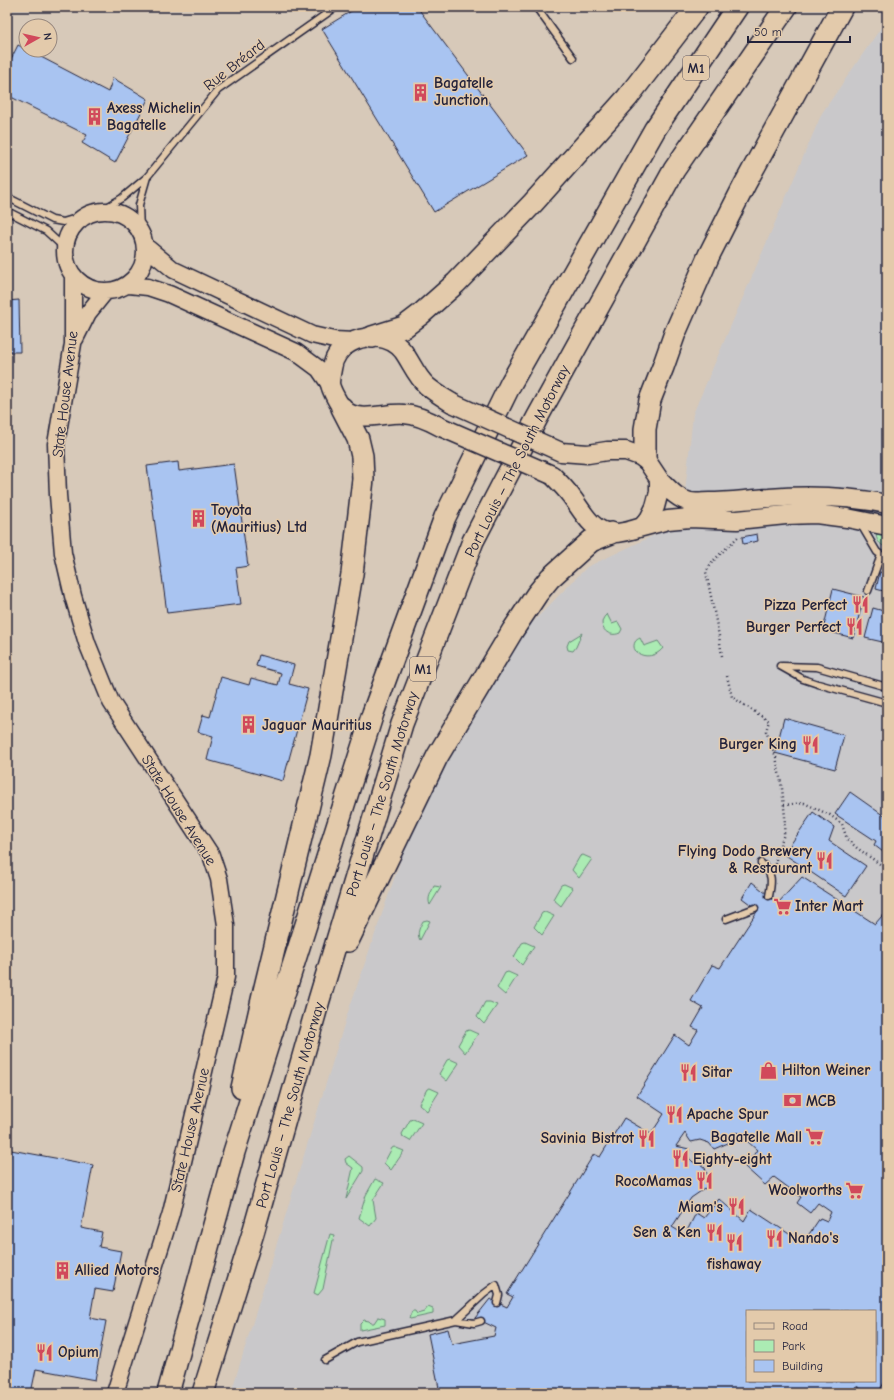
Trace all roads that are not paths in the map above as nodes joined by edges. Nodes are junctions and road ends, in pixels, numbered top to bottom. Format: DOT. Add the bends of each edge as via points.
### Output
graph roads {
  1 [pos="336,7"];
  2 [pos="536,7"];
  3 [pos="697,7"];
  4 [pos="737,7"];
  5 [pos="786,7"];
  6 [pos="842,7"];
  7 [pos="573,58"];
  8 [pos="147,177"];
  9 [pos="7,197"];
  10 [pos="7,211"];
  11 [pos="100,211"];
  12 [pos="83,216"];
  13 [pos="140,231"];
  14 [pos="145,246"];
  15 [pos="66,255"];
  16 [pos="73,277"];
  17 [pos="128,285"];
  18 [pos="105,292"];
  19 [pos="363,339"];
  20 [pos="73,344"];
  21 [pos="330,385"];
  22 [pos="342,408"];
  23 [pos="644,458"];
  24 [pos="659,479"];
  25 [pos="887,504"];
  26 [pos="858,520"];
  27 [pos="887,526"];
  28 [pos="642,527"];
  29 [pos="611,533"];
  30 [pos="881,555"];
  31 [pos="887,559"];
  32 [pos="868,591"];
  33 [pos="887,687"];
  34 [pos="887,703"];
  35 [pos="761,863"];
  36 [pos="769,896"];
  37 [pos="755,908"];
  38 [pos="726,919"];
  39 [pos="319,1000"];
  40 [pos="234,1152"];
  41 [pos="497,1302"];
  42 [pos="456,1320"];
  43 [pos="481,1321"];
  44 [pos="325,1360"];
  45 [pos="115,1393"];
  46 [pos="168,1393"];
  47 [pos="203,1393"];
  1 -- 8 [label="lane, Rue Bréard" via="218,90"];
  2 -- 7 [label="lane"];
  3 -- 19 [label="highway" via="627,98 456,282 404,327"];
  4 -- 40 [label="highway, Port Louis – The South Motorway / M1" via="655,129 511,383 444,518 373,713"];
  5 -- 39 [label="highway, Port Louis – The South Motorway / M1" via="674,170 537,418 473,541 402,724"];
  6 -- 23 [label="highway" via="745,184 702,269 650,400"];
  8 -- 11 [label="lane, Rue Bréard" via="122,198"];
  8 -- 13 [label="lane, Rue Bréard" via="139,205"];
  9 -- 12 [label="lane" via="52,220 63,222"];
  10 -- 15 [label="lane" via="46,231 59,243"];
  11 -- 12 [label="street"];
  11 -- 13 [label="street" via="112,211 123,215"];
  12 -- 15 [label="street" via="68,234"];
  13 -- 14 [label="street"];
  14 -- 17 [label="street" via="142,268"];
  14 -- 19 [label="street" via="174,270 312,335 334,340"];
  15 -- 16 [label="street"];
  16 -- 18 [label="street" via="92,290"];
  16 -- 20 [label="street, State House Avenue"];
  17 -- 18 [label="street"];
  17 -- 21 [label="street" via="148,287 169,294 296,352 319,368"];
  18 -- 20 [label="street" via="88,313"];
  19 -- 21 [label="main road" via="347,345 337,354 332,364"];
  19 -- 23 [label="main road, bridge" via="383,339 394,343 402,350 415,373 427,386 452,403 561,452 588,454 626,451"];
  20 -- 45 [label="street, State House Avenue" via="56,444 63,553 73,596 87,643 111,702 211,855 219,879 226,925 226,977 174,1198"];
  21 -- 22 [label="main road"];
  22 -- 29 [label="main road, bridge" via="351,414 363,416 404,414 425,419 552,474 588,520 596,528"];
  22 -- 40 [label="highway" via="358,439 362,456 363,479 352,574 321,755 242,1088"];
  23 -- 24 [label="main road"];
  24 -- 25 [label="main road" via="683,500 692,502 832,496"];
  24 -- 28 [label="main road" via="655,507"];
  26 -- 27 [label="main road"];
  26 -- 28 [label="main road" via="816,514 737,520 690,518 668,520"];
  26 -- 30 [label="lane"];
  28 -- 29 [label="main road"];
  29 -- 39 [label="highway" via="591,541 550,578 513,630 437,757"];
  30 -- 31 [label="lane"];
  30 -- 32 [label="lane"];
  33 -- 34 [label="lane" via="817,667 780,666 803,679"];
  35 -- 36 [label="lane" via="768,868 772,881"];
  37 -- 38 [label="lane"];
  39 -- 47 [label="highway, Port Louis – The South Motorway / M1" via="253,1233"];
  40 -- 46 [label="highway, Port Louis – The South Motorway / M1"];
  41 -- 42 [label="lane" via="499,1295 496,1285"];
  42 -- 43 [label="lane" via="474,1323"];
  42 -- 44 [label="lane" via="357,1342"];
}
